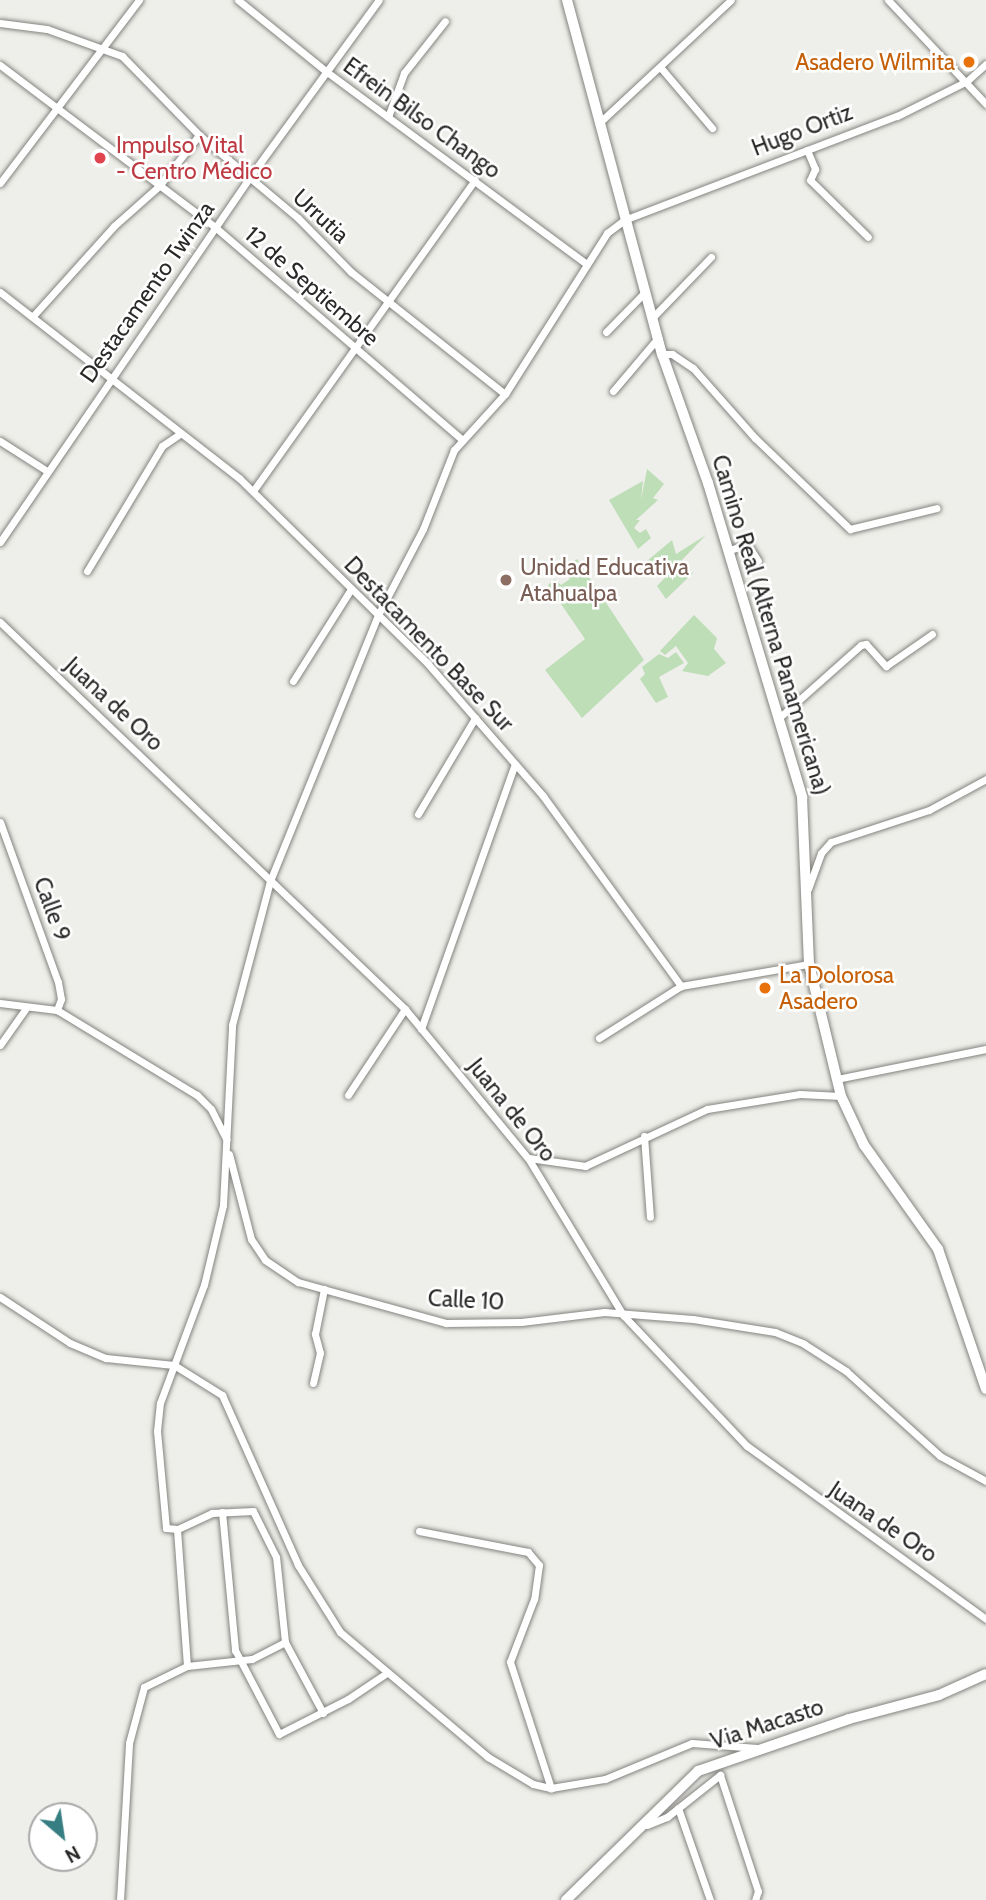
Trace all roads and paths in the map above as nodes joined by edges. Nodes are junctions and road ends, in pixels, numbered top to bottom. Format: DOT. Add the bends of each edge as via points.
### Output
graph roads {
  1 [pos="139,0"];
  2 [pos="238,0"];
  3 [pos="379,0"];
  4 [pos="567,0"];
  5 [pos="732,0"];
  6 [pos="888,0"];
  7 [pos="445,21"];
  8 [pos="0,23"];
  9 [pos="106,48"];
  10 [pos="986,64"];
  11 [pos="0,65"];
  12 [pos="660,68"];
  13 [pos="327,72"];
  14 [pos="967,81"];
  15 [pos="986,104"];
  16 [pos="59,110"];
  17 [pos="388,117"];
  18 [pos="599,123"];
  19 [pos="712,128"];
  20 [pos="199,135"];
  21 [pos="807,150"];
  22 [pos="249,178"];
  23 [pos="475,180"];
  24 [pos="0,183"];
  25 [pos="159,186"];
  26 [pos="624,220"];
  27 [pos="216,228"];
  28 [pos="868,237"];
  29 [pos="710,257"];
  30 [pos="585,263"];
  31 [pos="0,292"];
  32 [pos="645,292"];
  33 [pos="388,299"];
  34 [pos="33,316"];
  35 [pos="652,318"];
  36 [pos="607,332"];
  37 [pos="658,338"];
  38 [pos="353,346"];
  39 [pos="662,354"];
  40 [pos="110,380"];
  41 [pos="613,391"];
  42 [pos="505,394"];
  43 [pos="180,434"];
  44 [pos="461,439"];
  45 [pos="0,441"];
  46 [pos="47,471"];
  47 [pos="253,491"];
  48 [pos="937,508"];
  49 [pos="0,542"];
  50 [pos="727,551"];
  51 [pos="758,561"];
  52 [pos="87,571"];
  53 [pos="351,589"];
  54 [pos="378,615"];
  55 [pos="0,622"];
  56 [pos="932,634"];
  57 [pos="293,681"];
  58 [pos="781,716"];
  59 [pos="475,718"];
  60 [pos="516,764"];
  61 [pos="986,779"];
  62 [pos="418,814"];
  63 [pos="0,822"];
  64 [pos="270,881"];
  65 [pos="808,889"];
  66 [pos="809,964"];
  67 [pos="681,986"];
  68 [pos="0,1003"];
  69 [pos="26,1008"];
  70 [pos="405,1009"];
  71 [pos="57,1010"];
  72 [pos="421,1029"];
  73 [pos="599,1038"];
  74 [pos="0,1045"];
  75 [pos="986,1049"];
  76 [pos="837,1079"];
  77 [pos="348,1095"];
  78 [pos="841,1096"];
  79 [pos="644,1136"];
  80 [pos="227,1142"];
  81 [pos="528,1158"];
  82 [pos="650,1217"];
  83 [pos="324,1289"];
  84 [pos="0,1297"];
  85 [pos="623,1315"];
  86 [pos="174,1365"];
  87 [pos="313,1383"];
  88 [pos="986,1389"];
  89 [pos="986,1481"];
  90 [pos="222,1512"];
  91 [pos="177,1529"];
  92 [pos="419,1531"];
  93 [pos="986,1619"];
  94 [pos="285,1642"];
  95 [pos="241,1661"];
  96 [pos="187,1666"];
  97 [pos="385,1674"];
  98 [pos="986,1674"];
  99 [pos="323,1713"];
  100 [pos="757,1748"];
  101 [pos="551,1788"];
  102 [pos="678,1808"];
  103 [pos="647,1825"];
  104 [pos="120,1900"];
  105 [pos="566,1900"];
  106 [pos="710,1900"];
  107 [pos="755,1900"];
  1 -- 9 [label="street"];
  2 -- 13 [label="street, Efrein Bilso Chango"];
  3 -- 13 [label="street, Destacamento Twinza"];
  4 -- 18 [label="street"];
  5 -- 12 [label="street"];
  6 -- 14 [label="street"];
  7 -- 17 [label="street" via="404,73"];
  8 -- 9 [label="street, Urrutia" via="47,29"];
  9 -- 16 [label="street"];
  9 -- 20 [label="street, Urrutia" via="139,70"];
  10 -- 14 [label="street, Hugo Ortiz"];
  11 -- 16 [label="street, 12 de Septiembre"];
  12 -- 18 [label="street"];
  12 -- 19 [label="street"];
  13 -- 17 [label="street, Efrein Bilso Chango"];
  13 -- 22 [label="street, Destacamento Twinza"];
  14 -- 15 [label="street"];
  14 -- 21 [label="street, Hugo Ortiz" via="897,116"];
  16 -- 24 [label="street"];
  16 -- 25 [label="street, 12 de Septiembre"];
  17 -- 23 [label="street, Efrein Bilso Chango"];
  18 -- 26 [label="street"];
  20 -- 22 [label="street, Urrutia"];
  20 -- 25 [label="street"];
  21 -- 26 [label="street, Hugo Ortiz"];
  21 -- 28 [label="street" via="815,169 810,180"];
  22 -- 27 [label="street, Destacamento Twinza"];
  22 -- 33 [label="street, Urrutia" via="298,218 351,272"];
  23 -- 30 [label="street, Efrein Bilso Chango"];
  23 -- 33 [label="street"];
  25 -- 27 [label="street, 12 de Septiembre"];
  25 -- 34 [label="street" via="114,226"];
  26 -- 30 [label="street, Hugo Ortiz" via="607,233"];
  26 -- 32 [label="street, Camino Real (Alterna Panamericana)"];
  27 -- 38 [label="street, 12 de Septiembre"];
  27 -- 40 [label="street, Destacamento Twinza"];
  29 -- 35 [label="street"];
  30 -- 42 [label="street, Hugo Ortiz"];
  31 -- 34 [label="street, Destacamento Base Sur"];
  32 -- 35 [label="street, Camino Real (Alterna Panamericana)"];
  32 -- 36 [label="street"];
  33 -- 38 [label="street"];
  33 -- 42 [label="street, Urrutia"];
  34 -- 40 [label="street, Destacamento Base Sur"];
  35 -- 37 [label="street, Camino Real (Alterna Panamericana)"];
  37 -- 39 [label="street, Camino Real (Alterna Panamericana)"];
  37 -- 41 [label="street"];
  38 -- 44 [label="street, 12 de Septiembre"];
  38 -- 47 [label="street"];
  39 -- 48 [label="street" via="672,354 693,368 755,438 850,529"];
  39 -- 50 [label="street, Camino Real (Alterna Panamericana)"];
  40 -- 43 [label="street, Destacamento Base Sur"];
  40 -- 46 [label="street, Destacamento Twinza"];
  42 -- 44 [label="street, Hugo Ortiz"];
  43 -- 47 [label="street, Destacamento Base Sur"];
  43 -- 52 [label="street" via="162,446"];
  44 -- 54 [label="street" via="424,529"];
  45 -- 46 [label="street"];
  46 -- 49 [label="street, Destacamento Twinza"];
  47 -- 53 [label="street, Destacamento Base Sur"];
  50 -- 51 [label="street" via="747,544"];
  50 -- 58 [label="street, Camino Real (Alterna Panamericana)"];
  53 -- 54 [label="street, Destacamento Base Sur"];
  53 -- 57 [label="street"];
  54 -- 59 [label="street, Destacamento Base Sur"];
  54 -- 64 [label="street"];
  55 -- 64 [label="street, Juana de Oro"];
  56 -- 58 [label="street" via="886,666 861,645"];
  58 -- 65 [label="street, Camino Real (Alterna Panamericana)" via="805,811"];
  59 -- 60 [label="street, Destacamento Base Sur"];
  59 -- 62 [label="street"];
  60 -- 67 [label="street, Destacamento Base Sur"];
  60 -- 72 [label="street"];
  61 -- 65 [label="street" via="929,810 831,842 821,853"];
  63 -- 71 [label="street, Calle 9" via="58,982 61,999"];
  64 -- 70 [label="street, Juana de Oro"];
  64 -- 80 [label="street" via="232,1026"];
  65 -- 66 [label="street, Camino Real (Alterna Panamericana)"];
  66 -- 67 [label="street"];
  66 -- 76 [label="street, Camino Real (Alterna Panamericana)"];
  67 -- 73 [label="street"];
  68 -- 69 [label="street, Calle 10"];
  69 -- 71 [label="street, Calle 10"];
  69 -- 74 [label="street"];
  70 -- 72 [label="street, Juana de Oro"];
  70 -- 77 [label="street"];
  71 -- 80 [label="street, Calle 10" via="205,1101"];
  72 -- 81 [label="street, Juana de Oro"];
  75 -- 76 [label="street"];
  76 -- 78 [label="street, Camino Real (Alterna Panamericana)"];
  78 -- 79 [label="street" via="800,1094 708,1109"];
  78 -- 88 [label="street, Camino Real (Alterna Panamericana)" via="864,1145 939,1249"];
  79 -- 81 [label="street" via="585,1166"];
  79 -- 82 [label="street"];
  80 -- 83 [label="street, Calle 10" via="244,1221 257,1250 289,1277"];
  80 -- 86 [label="street" via="223,1205 204,1285"];
  81 -- 85 [label="street, Juana de Oro"];
  83 -- 85 [label="street, Calle 10" via="446,1323"];
  83 -- 87 [label="street" via="315,1334 320,1353"];
  84 -- 86 [label="street" via="70,1343 106,1358"];
  85 -- 89 [label="street, Calle 10" via="734,1324 804,1344 868,1388 940,1456"];
  85 -- 93 [label="street, Juana de Oro" via="747,1446"];
  86 -- 91 [label="street" via="160,1403 157,1431 166,1528"];
  86 -- 97 [label="street" via="227,1400 238,1437 316,1598 340,1632"];
  90 -- 91 [label="street"];
  90 -- 94 [label="street" via="253,1511 274,1550"];
  90 -- 95 [label="street" via="234,1650"];
  91 -- 96 [label="street"];
  92 -- 101 [label="street" via="528,1552 539,1565 534,1599 510,1662"];
  94 -- 95 [label="street"];
  94 -- 99 [label="street"];
  95 -- 96 [label="street"];
  95 -- 99 [label="street" via="279,1734"];
  96 -- 104 [label="street" via="144,1687 129,1743"];
  97 -- 99 [label="street"];
  97 -- 101 [label="street" via="488,1757 533,1784"];
  98 -- 100 [label="street, Via Macasto" via="939,1695"];
  100 -- 101 [label="street" via="692,1743 605,1779"];
  100 -- 103 [label="street, Via Macasto" via="698,1771"];
  102 -- 103 [label="street"];
  102 -- 106 [label="street"];
  102 -- 107 [label="street" via="720,1776 758,1891"];
  103 -- 105 [label="street, Via Macasto"];
}
